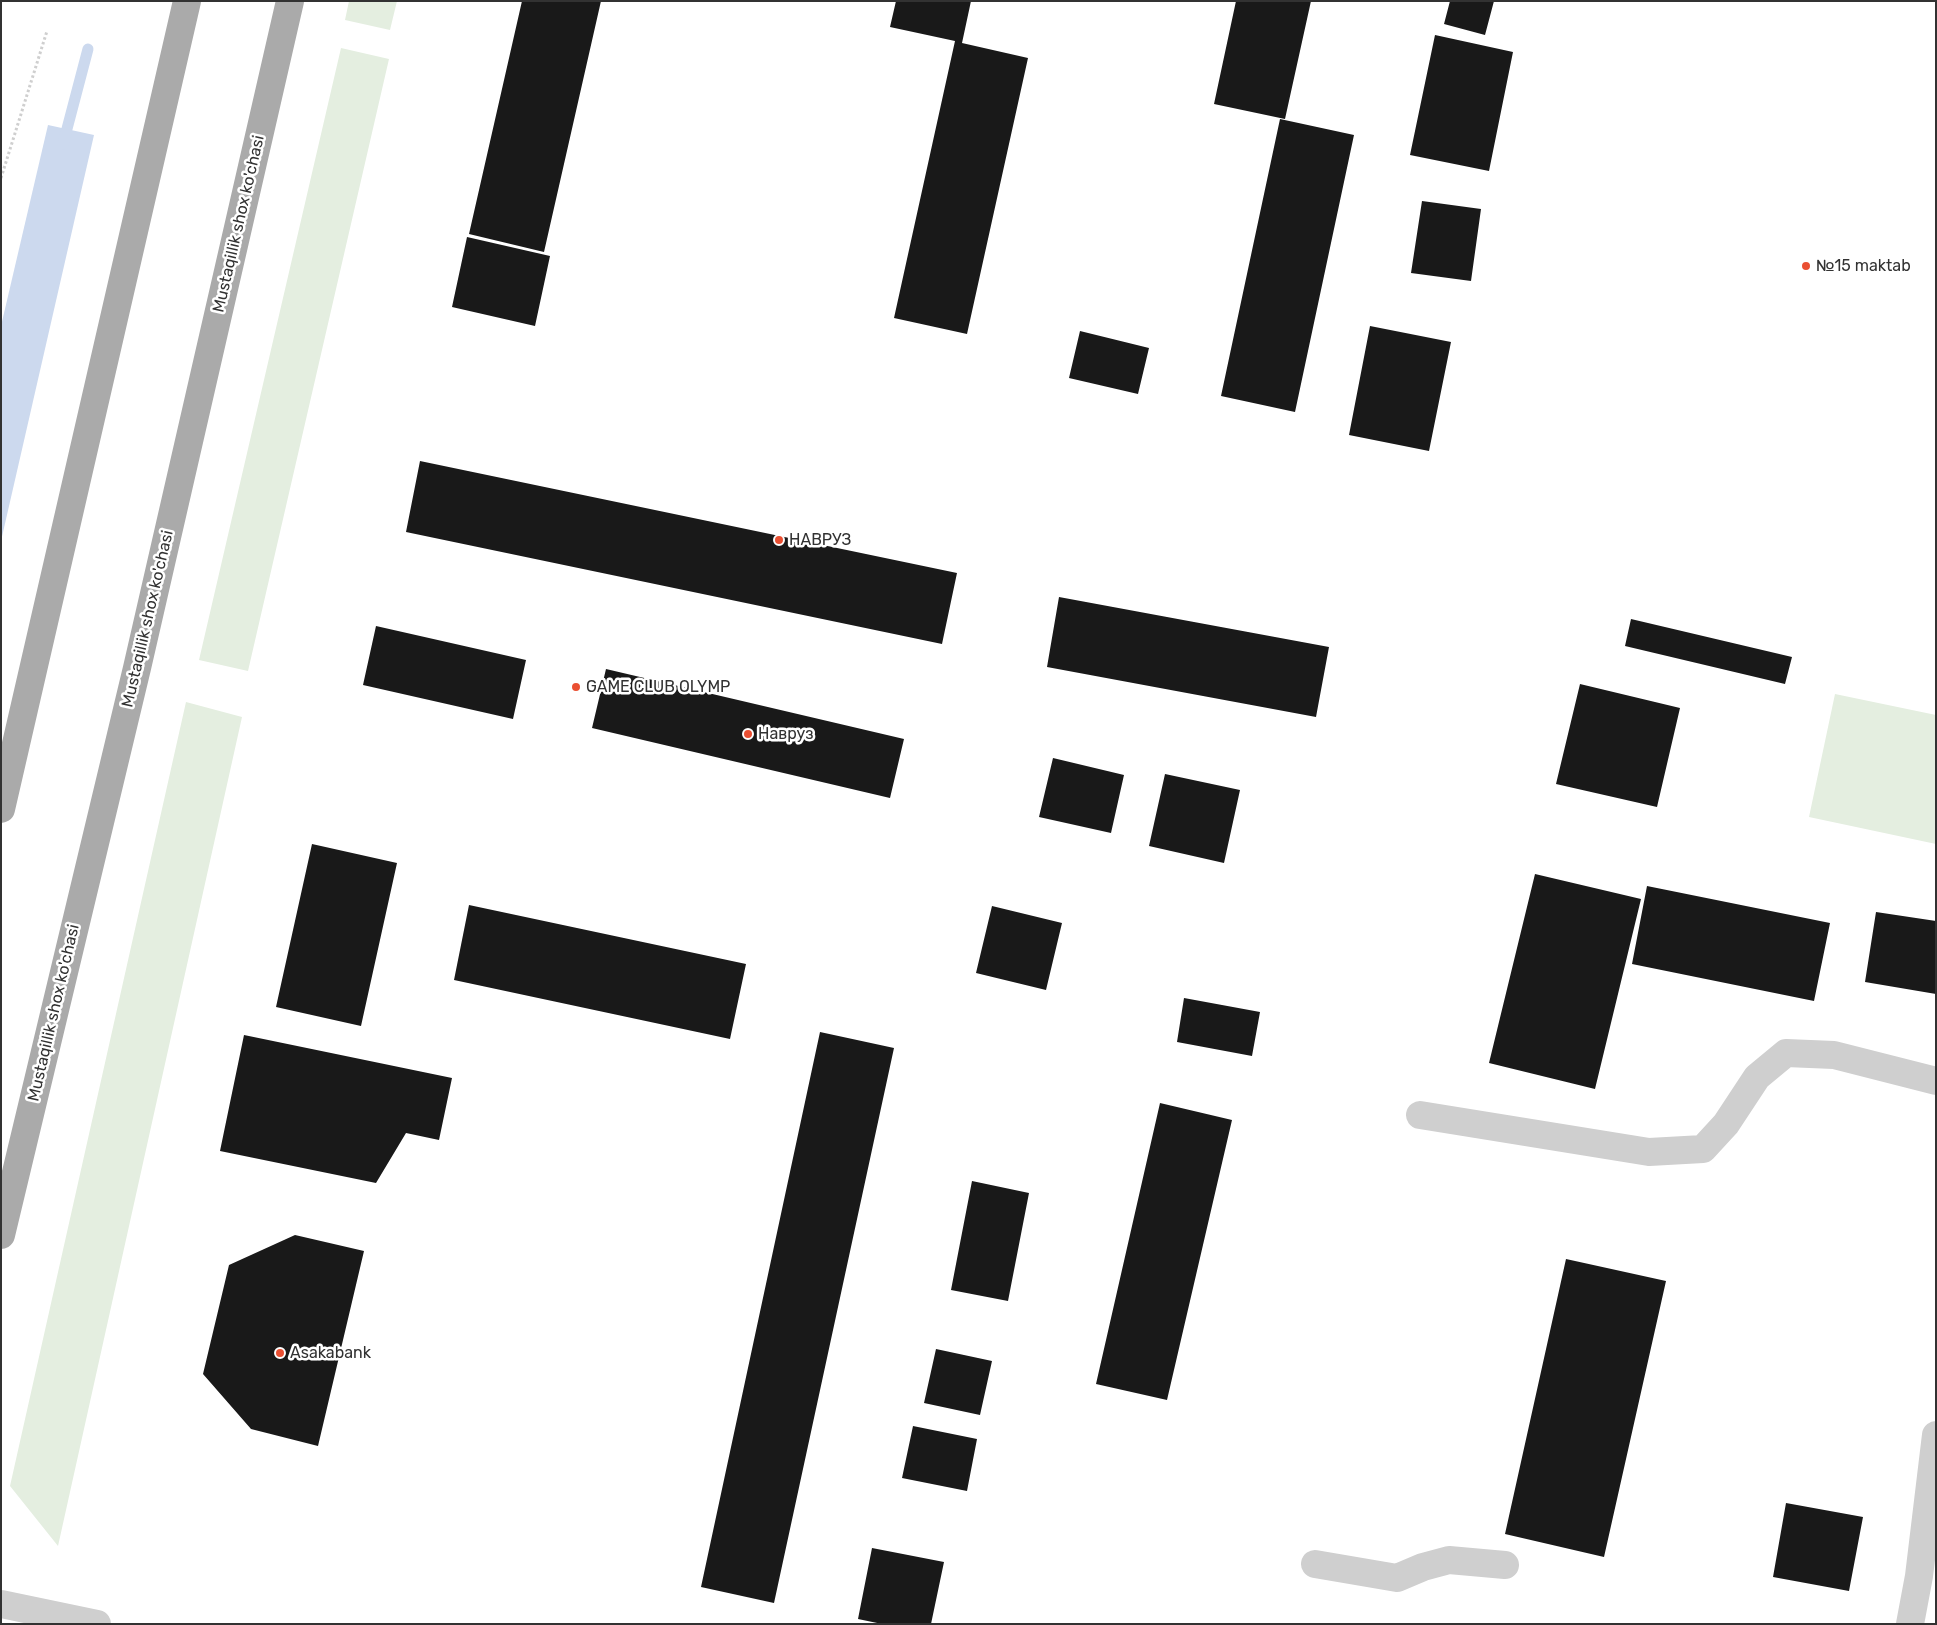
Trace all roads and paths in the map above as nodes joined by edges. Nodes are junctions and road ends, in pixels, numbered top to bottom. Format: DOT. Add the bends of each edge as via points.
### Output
graph roads {
  1 [pos="187,1"];
  2 [pos="290,1"];
  3 [pos="47,31"];
  4 [pos="1,178"];
  5 [pos="1,809"];
  6 [pos="1936,1082"];
  7 [pos="1420,1115"];
  8 [pos="1,1235"];
  9 [pos="1936,1435"];
  10 [pos="1315,1564"];
  11 [pos="1505,1565"];
  12 [pos="1,1604"];
  13 [pos="97,1624"];
  14 [pos="1910,1624"];
  1 -- 5 [label="main road"];
  2 -- 8 [label="main road, Mustaqillik shox ko'chasi" via="137,668"];
  3 -- 4 [label="path"];
  6 -- 7 [label="street" via="1834,1055 1786,1054 1757,1077 1726,1124 1703,1149 1649,1152"];
  9 -- 14 [label="street"];
  10 -- 11 [label="street" via="1397,1578 1450,1560"];
  12 -- 13 [label="street"];
}
